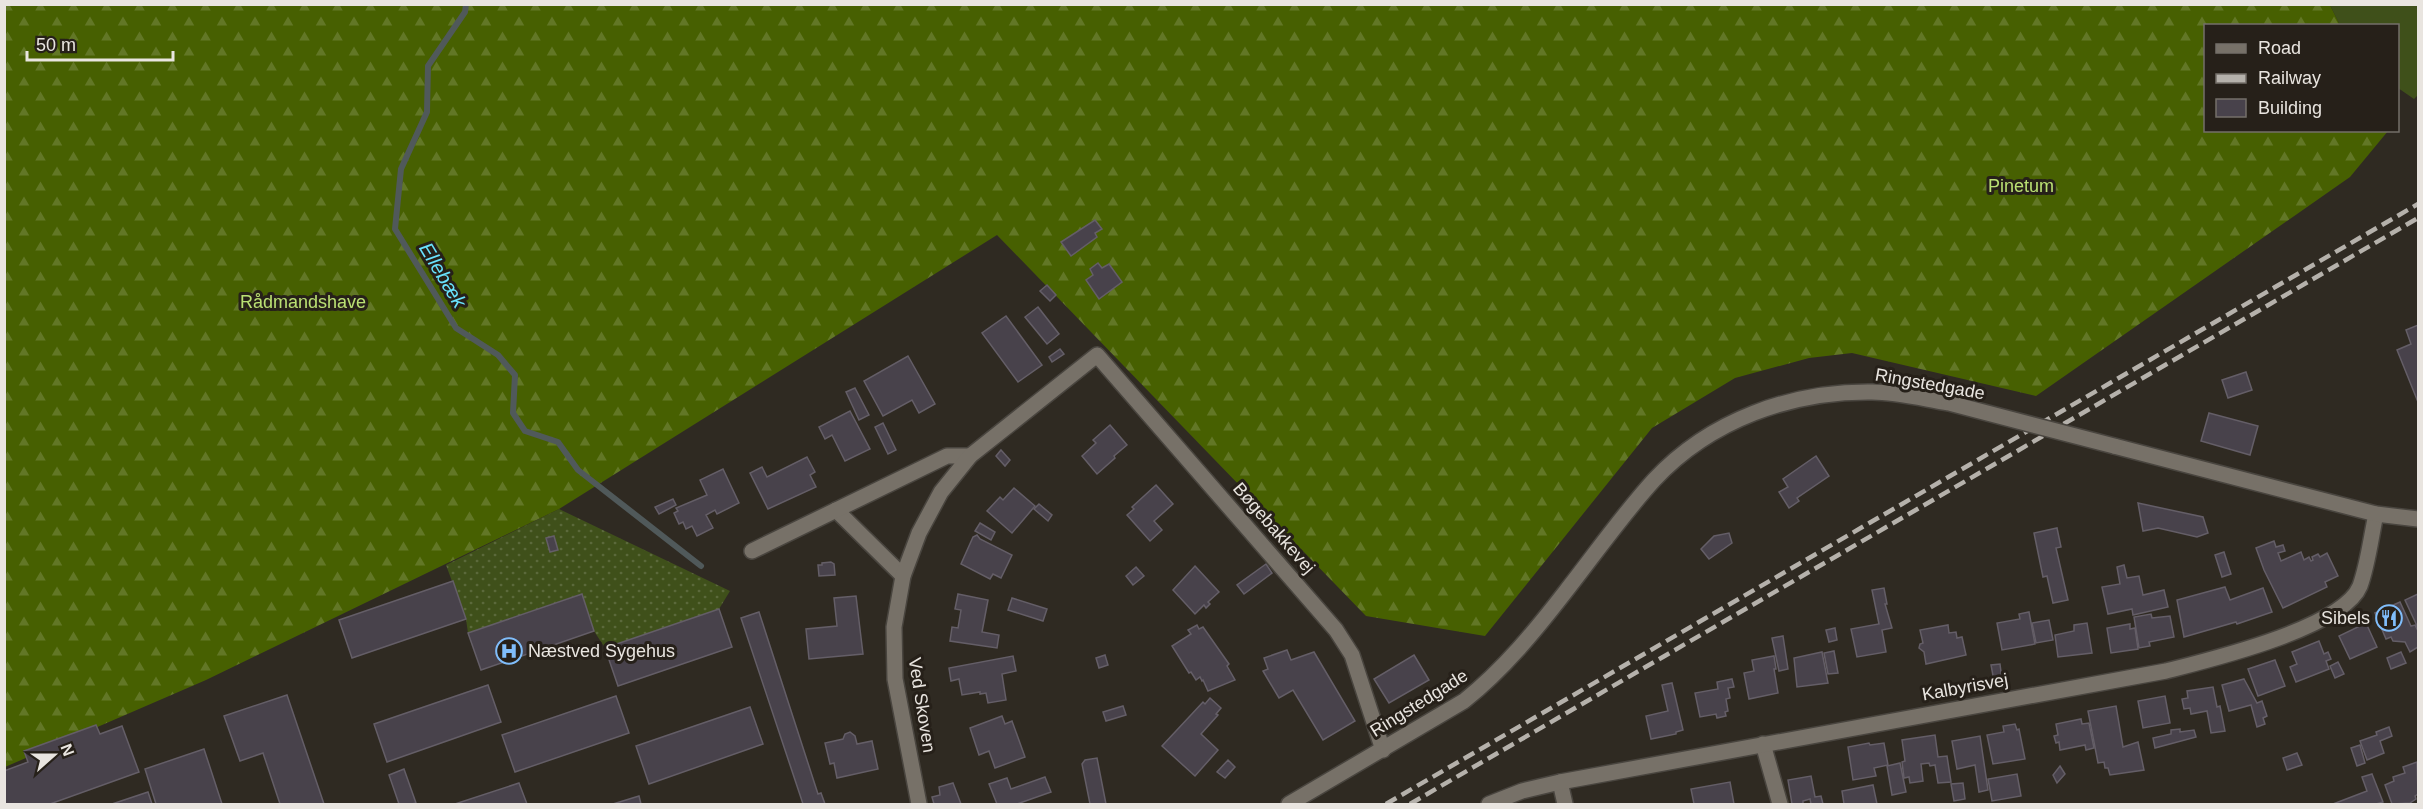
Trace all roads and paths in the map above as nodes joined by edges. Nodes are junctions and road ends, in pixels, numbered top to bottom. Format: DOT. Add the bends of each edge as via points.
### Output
graph roads {
  1 [pos="1097,355"];
  2 [pos="970,456"];
  3 [pos="836,510"];
  4 [pos="2376,514"];
  5 [pos="2418,519"];
  6 [pos="752,551"];
  7 [pos="903,576"];
  8 [pos="1763,744"];
  9 [pos="1383,750"];
  10 [pos="1560,783"];
  11 [pos="920,804"];
  12 [pos="1289,804"];
  13 [pos="1489,804"];
  14 [pos="1565,804"];
  15 [pos="1780,804"];
  1 -- 2 [label="street, Ved Skoven"];
  1 -- 9 [label="street, Bøgebakkevej" via="1336,630 1352,655"];
  2 -- 3 [label="street" via="947,456"];
  2 -- 7 [label="street, Ved Skoven" via="941,492 919,533"];
  3 -- 6 [label="street"];
  3 -- 7 [label="street"];
  4 -- 5 [label="street, Ringstedgade"];
  4 -- 8 [label="street, Kalbyrisvej" via="2359,588 2342,608 2241,652 2166,671"];
  4 -- 9 [label="street, Ringstedgade, bridge" via="1949,404 1874,392 1801,398 1754,413 1686,451 1654,481 1535,631 1489,681 1464,701"];
  7 -- 11 [label="street, Ved Skoven" via="894,627 895,679"];
  8 -- 10 [label="street, Kalbyrisvej"];
  8 -- 15 [label="street"];
  9 -- 12 [label="street, Ringstedgade"];
  10 -- 13 [label="street, Kalbyrisvej" via="1522,791"];
  10 -- 14 [label="street"];
}
